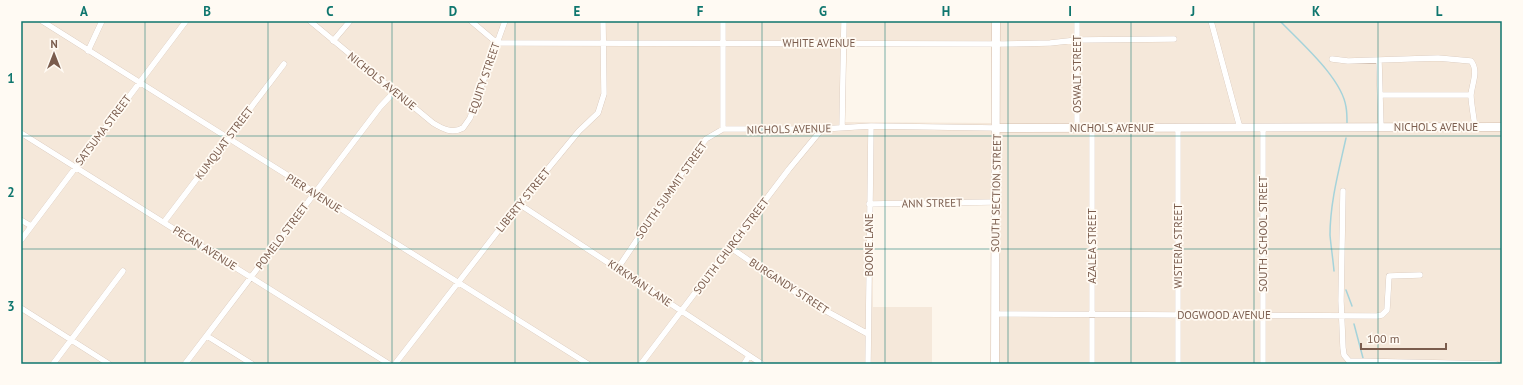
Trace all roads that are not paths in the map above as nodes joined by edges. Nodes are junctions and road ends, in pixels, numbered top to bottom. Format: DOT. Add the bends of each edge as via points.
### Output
graph roads {
  1 [pos="42,21"];
  2 [pos="102,21"];
  3 [pos="186,21"];
  4 [pos="310,21"];
  5 [pos="350,21"];
  6 [pos="471,21"];
  7 [pos="505,21"];
  8 [pos="603,21"];
  9 [pos="723,21"];
  10 [pos="844,21"];
  11 [pos="996,21"];
  12 [pos="1077,21"];
  13 [pos="1211,21"];
  14 [pos="1174,39"];
  15 [pos="333,40"];
  16 [pos="1077,40"];
  17 [pos="497,42"];
  18 [pos="603,42"];
  19 [pos="723,42"];
  20 [pos="843,43"];
  21 [pos="996,44"];
  22 [pos="88,51"];
  23 [pos="1332,59"];
  24 [pos="1379,61"];
  25 [pos="284,64"];
  26 [pos="139,82"];
  27 [pos="395,91"];
  28 [pos="1380,96"];
  29 [pos="1471,96"];
  30 [pos="871,126"];
  31 [pos="842,127"];
  32 [pos="1475,127"];
  33 [pos="1502,127"];
  34 [pos="996,128"];
  35 [pos="1077,128"];
  36 [pos="1092,128"];
  37 [pos="1178,128"];
  38 [pos="1240,128"];
  39 [pos="1263,128"];
  40 [pos="1381,128"];
  41 [pos="459,130"];
  42 [pos="723,130"];
  43 [pos="822,130"];
  44 [pos="21,133"];
  45 [pos="227,138"];
  46 [pos="75,167"];
  47 [pos="1343,191"];
  48 [pos="314,194"];
  49 [pos="995,202"];
  50 [pos="518,204"];
  51 [pos="869,204"];
  52 [pos="21,220"];
  53 [pos="164,222"];
  54 [pos="31,226"];
  55 [pos="21,240"];
  56 [pos="731,248"];
  57 [pos="618,268"];
  58 [pos="123,271"];
  59 [pos="1420,275"];
  60 [pos="251,277"];
  61 [pos="458,282"];
  62 [pos="21,308"];
  63 [pos="682,311"];
  64 [pos="995,314"];
  65 [pos="1178,314"];
  66 [pos="1092,315"];
  67 [pos="1263,315"];
  68 [pos="1343,315"];
  69 [pos="868,334"];
  70 [pos="206,336"];
  71 [pos="71,340"];
  72 [pos="749,356"];
  73 [pos="53,364"];
  74 [pos="109,364"];
  75 [pos="185,364"];
  76 [pos="252,364"];
  77 [pos="389,364"];
  78 [pos="395,364"];
  79 [pos="588,364"];
  80 [pos="641,364"];
  81 [pos="744,364"];
  82 [pos="762,364"];
  83 [pos="868,364"];
  84 [pos="995,364"];
  85 [pos="1092,364"];
  86 [pos="1178,364"];
  87 [pos="1263,364"];
  88 [pos="1496,364"];
  1 -- 22 [label="street, PIER AVENUE"];
  2 -- 22 [label="street"];
  3 -- 26 [label="street, SATSUMA STREET"];
  4 -- 15 [label="street, NICHOLS AVENUE"];
  5 -- 15 [label="street"];
  6 -- 17 [label="street"];
  7 -- 17 [label="street, EQUITY STREET"];
  8 -- 18 [label="street, LIBERTY STREET"];
  9 -- 19 [label="street"];
  10 -- 20 [label="street"];
  11 -- 21 [label="street, SOUTH SECTION STREET"];
  12 -- 16 [label="street, OSWALT STREET"];
  13 -- 38 [label="street"];
  14 -- 16 [label="street, WHITE AVENUE"];
  15 -- 27 [label="street, NICHOLS AVENUE"];
  16 -- 21 [label="street, WHITE AVENUE"];
  16 -- 35 [label="street, OSWALT STREET"];
  17 -- 18 [label="street, WHITE AVENUE"];
  17 -- 41 [label="street, EQUITY STREET" via="470,118"];
  18 -- 19 [label="street, WHITE AVENUE"];
  18 -- 50 [label="street, LIBERTY STREET" via="604,94 598,113 579,131"];
  19 -- 20 [label="street, WHITE AVENUE"];
  19 -- 42 [label="street"];
  20 -- 21 [label="street, WHITE AVENUE"];
  20 -- 31 [label="street"];
  21 -- 34 [label="street, SOUTH SECTION STREET"];
  22 -- 26 [label="street, PIER AVENUE"];
  23 -- 24 [label="street"];
  24 -- 28 [label="street"];
  24 -- 29 [label="street" via="1438,58 1471,60 1475,71"];
  25 -- 45 [label="street, KUMQUAT STREET"];
  26 -- 45 [label="street, PIER AVENUE"];
  26 -- 46 [label="street, SATSUMA STREET"];
  27 -- 41 [label="street, NICHOLS AVENUE" via="444,130"];
  27 -- 48 [label="street, POMELO STREET"];
  28 -- 29 [label="street"];
  28 -- 40 [label="street"];
  29 -- 32 [label="street"];
  30 -- 31 [label="street, NICHOLS AVENUE"];
  30 -- 34 [label="street, NICHOLS AVENUE"];
  30 -- 51 [label="street, BOONE LANE"];
  31 -- 43 [label="street, NICHOLS AVENUE"];
  32 -- 33 [label="street, NICHOLS AVENUE"];
  32 -- 40 [label="street, NICHOLS AVENUE"];
  34 -- 35 [label="street, NICHOLS AVENUE"];
  34 -- 49 [label="street, SOUTH SECTION STREET"];
  35 -- 36 [label="street, NICHOLS AVENUE"];
  36 -- 37 [label="street, NICHOLS AVENUE"];
  36 -- 66 [label="street, AZALEA STREET"];
  37 -- 38 [label="street, NICHOLS AVENUE"];
  37 -- 65 [label="street, WISTERIA STREET"];
  38 -- 39 [label="street, NICHOLS AVENUE"];
  39 -- 40 [label="street, NICHOLS AVENUE"];
  39 -- 67 [label="street, SOUTH SCHOOL STREET"];
  42 -- 43 [label="street, NICHOLS AVENUE"];
  42 -- 57 [label="street, SOUTH SUMMIT STREET" via="706,139 698,149"];
  43 -- 56 [label="street, SOUTH CHURCH STREET" via="789,169"];
  44 -- 46 [label="street, PECAN AVENUE"];
  45 -- 48 [label="street, PIER AVENUE"];
  45 -- 53 [label="street, KUMQUAT STREET"];
  46 -- 53 [label="street, PECAN AVENUE"];
  46 -- 54 [label="street, SATSUMA STREET"];
  47 -- 68 [label="street"];
  48 -- 60 [label="street, POMELO STREET"];
  48 -- 61 [label="street, PIER AVENUE"];
  49 -- 51 [label="street, ANN STREET"];
  49 -- 64 [label="street, SOUTH SECTION STREET"];
  50 -- 57 [label="street, KIRKMAN LANE"];
  50 -- 61 [label="street, LIBERTY STREET"];
  51 -- 69 [label="street, BOONE LANE"];
  52 -- 54 [label="street"];
  53 -- 60 [label="street, PECAN AVENUE"];
  54 -- 55 [label="street, SATSUMA STREET"];
  56 -- 63 [label="street, SOUTH CHURCH STREET"];
  56 -- 69 [label="street, BURGANDY STREET" via="808,301"];
  57 -- 63 [label="street, KIRKMAN LANE"];
  58 -- 71 [label="street"];
  59 -- 68 [label="street, DOGWOOD AVENUE" via="1389,275 1388,307 1385,313 1377,316"];
  60 -- 70 [label="street, POMELO STREET"];
  60 -- 77 [label="street, PECAN AVENUE"];
  61 -- 78 [label="street, LIBERTY STREET"];
  61 -- 79 [label="street, PIER AVENUE"];
  62 -- 71 [label="street"];
  63 -- 72 [label="street, KIRKMAN LANE"];
  63 -- 80 [label="street, SOUTH CHURCH STREET"];
  64 -- 66 [label="street, DOGWOOD AVENUE"];
  64 -- 84 [label="street, SOUTH SECTION STREET"];
  65 -- 66 [label="street, DOGWOOD AVENUE"];
  65 -- 67 [label="street, DOGWOOD AVENUE"];
  65 -- 86 [label="street, WISTERIA STREET"];
  66 -- 85 [label="street, AZALEA STREET"];
  67 -- 68 [label="street, DOGWOOD AVENUE"];
  67 -- 87 [label="street, SOUTH SCHOOL STREET"];
  68 -- 88 [label="street" via="1343,348 1348,361"];
  69 -- 83 [label="street, BOONE LANE"];
  70 -- 75 [label="street, POMELO STREET"];
  70 -- 76 [label="street"];
  71 -- 73 [label="street"];
  71 -- 74 [label="street"];
  72 -- 81 [label="street"];
  72 -- 82 [label="street, KIRKMAN LANE"];
}
